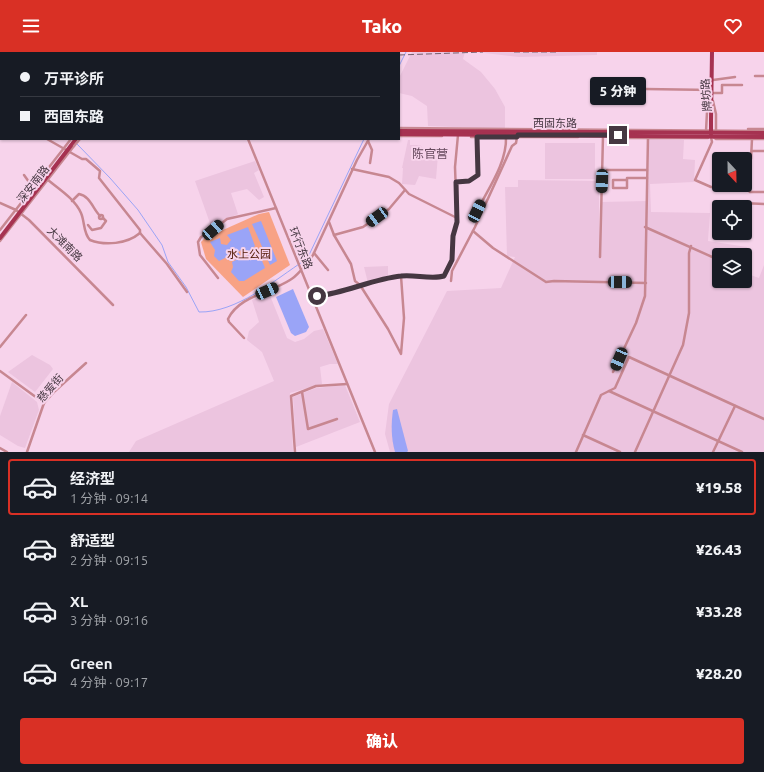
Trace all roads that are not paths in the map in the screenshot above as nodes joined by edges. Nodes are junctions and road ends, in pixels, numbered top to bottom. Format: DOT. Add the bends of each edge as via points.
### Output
graph roads {
  1 [pos="712,52"];
  2 [pos="755,76"];
  3 [pos="764,76"];
  4 [pos="735,77"];
  5 [pos="713,80"];
  6 [pos="742,85"];
  7 [pos="645,89"];
  8 [pos="712,91"];
  9 [pos="400,129"];
  10 [pos="400,129"];
  11 [pos="748,129"];
  12 [pos="764,131"];
  13 [pos="711,133"];
  14 [pos="400,135"];
  15 [pos="458,135"];
  16 [pos="650,135"];
  17 [pos="506,136"];
  18 [pos="517,136"];
  19 [pos="603,136"];
  20 [pos="477,137"];
  21 [pos="764,138"];
  22 [pos="752,139"];
  23 [pos="49,140"];
  24 [pos="248,140"];
  25 [pos="369,140"];
  26 [pos="72,142"];
  27 [pos="67,150"];
  28 [pos="752,151"];
  29 [pos="764,151"];
  30 [pos="370,163"];
  31 [pos="352,170"];
  32 [pos="607,170"];
  33 [pos="647,170"];
  34 [pos="24,175"];
  35 [pos="647,178"];
  36 [pos="48,180"];
  37 [pos="627,180"];
  38 [pos="456,182"];
  39 [pos="712,187"];
  40 [pos="34,188"];
  41 [pos="405,190"];
  42 [pos="752,192"];
  43 [pos="764,192"];
  44 [pos="72,201"];
  45 [pos="0,203"];
  46 [pos="752,203"];
  47 [pos="764,204"];
  48 [pos="276,208"];
  49 [pos="477,211"];
  50 [pos="18,212"];
  51 [pos="457,218"];
  52 [pos="329,222"];
  53 [pos="88,226"];
  54 [pos="645,227"];
  55 [pos="0,230"];
  56 [pos="473,230"];
  57 [pos="0,233"];
  58 [pos="140,233"];
  59 [pos="334,235"];
  60 [pos="0,238"];
  61 [pos="0,241"];
  62 [pos="691,246"];
  63 [pos="314,253"];
  64 [pos="712,256"];
  65 [pos="600,257"];
  66 [pos="300,268"];
  67 [pos="328,270"];
  68 [pos="401,276"];
  69 [pos="218,278"];
  70 [pos="451,281"];
  71 [pos="646,283"];
  72 [pos="360,286"];
  73 [pos="187,292"];
  74 [pos="312,296"];
  75 [pos="113,305"];
  76 [pos="26,315"];
  77 [pos="244,338"];
  78 [pos="0,347"];
  79 [pos="86,363"];
  80 [pos="0,371"];
  81 [pos="613,372"];
  82 [pos="669,375"];
  83 [pos="347,384"];
  84 [pos="609,391"];
  85 [pos="302,392"];
  86 [pos="44,403"];
  87 [pos="735,406"];
  88 [pos="653,411"];
  89 [pos="337,419"];
  90 [pos="764,419"];
  91 [pos="583,435"];
  92 [pos="718,441"];
  93 [pos="0,448"];
  94 [pos="7,452"];
  95 [pos="27,452"];
  96 [pos="295,452"];
  97 [pos="375,452"];
  98 [pos="576,452"];
  99 [pos="620,452"];
  100 [pos="635,452"];
  101 [pos="713,452"];
  102 [pos="742,452"];
  1 -- 5 [label="street, 牌坊路"];
  1 -- 8 [label="street"];
  1 -- 13 [label="main road, 牌坊路, bridge"];
  2 -- 3 [label="street"];
  4 -- 5 [label="street"];
  5 -- 8 [label="street, 牌坊路"];
  6 -- 8 [label="street" via="722,85 722,94"];
  7 -- 8 [label="street"];
  8 -- 13 [label="street, 牌坊路"];
  8 -- 13 [label="street, 牌坊路"];
  9 -- 13 [label="street"];
  10 -- 16 [label="main road, 西固东路"];
  11 -- 12 [label="street"];
  12 -- 13 [label="main road"];
  13 -- 16 [label="main road, 西固东路"];
  13 -- 16 [label="street" via="705,139"];
  13 -- 21 [label="main road"];
  13 -- 22 [label="street" via="716,139"];
  13 -- 39 [label="street" via="712,142 695,180"];
  14 -- 15 [label="main road, 西固东路"];
  15 -- 17 [label="main road, 西固东路"];
  15 -- 20 [label="street"];
  15 -- 38 [label="street"];
  16 -- 19 [label="main road, 西固东路"];
  16 -- 33 [label="street"];
  17 -- 18 [label="main road, 西固东路"];
  17 -- 20 [label="street"];
  17 -- 49 [label="street" via="505,153"];
  18 -- 19 [label="main road, 西固东路"];
  18 -- 56 [label="street" via="516,143 512,146"];
  19 -- 65 [label="street"];
  20 -- 38 [label="street" via="478,175 469,181"];
  21 -- 22 [label="street"];
  22 -- 28 [label="street"];
  23 -- 27 [label="street"];
  24 -- 48 [label="street, 环行东路"];
  25 -- 30 [label="street" via="372,150"];
  25 -- 31 [label="street"];
  26 -- 27 [label="main road, 深安南路"];
  27 -- 36 [label="street, 深安南路"];
  27 -- 40 [label="main road, 深安南路"];
  27 -- 50 [label="main road, 深安南路"];
  27 -- 58 [label="street" via="86,159 100,171 99,178"];
  28 -- 29 [label="street"];
  31 -- 41 [label="street" via="389,177"];
  31 -- 63 [label="street"];
  32 -- 33 [label="street"];
  33 -- 35 [label="street"];
  34 -- 40 [label="street"];
  35 -- 37 [label="street"];
  35 -- 54 [label="street"];
  36 -- 44 [label="street"];
  36 -- 50 [label="street, 深安南路"];
  37 -- 37 [label="street" via="626,188 613,188 613,180"];
  38 -- 51 [label="street"];
  40 -- 50 [label="main road, 深安南路"];
  41 -- 51 [label="street"];
  41 -- 59 [label="street" via="389,209 363,227"];
  42 -- 43 [label="street"];
  44 -- 53 [label="street" via="79,194 83,194 93,204 100,219 106,221 101,228 92,230"];
  44 -- 58 [label="street" via="82,214 86,234 90,240 115,243"];
  45 -- 50 [label="street, 大滩南路"];
  46 -- 47 [label="street"];
  48 -- 66 [label="street, 环行东路"];
  48 -- 69 [label="street" via="227,219 200,237 200,255"];
  50 -- 55 [label="street, 深安南路"];
  50 -- 57 [label="main road, 深安南路"];
  50 -- 60 [label="main road, 深安南路"];
  50 -- 61 [label="street, 深安南路"];
  50 -- 75 [label="street, 大滩南路" via="30,220"];
  51 -- 68 [label="street" via="452,260 444,276"];
  52 -- 59 [label="street"];
  54 -- 62 [label="street"];
  54 -- 71 [label="street"];
  56 -- 70 [label="street" via="452,271"];
  56 -- 71 [label="street" via="493,248 546,282"];
  58 -- 73 [label="street"];
  59 -- 72 [label="street" via="351,264 355,281"];
  62 -- 64 [label="street"];
  62 -- 82 [label="street" via="688,321 682,347"];
  63 -- 66 [label="street"];
  63 -- 67 [label="street"];
  66 -- 74 [label="street, 环行东路"];
  66 -- 77 [label="street" via="290,280 262,292 232,311 229,322"];
  68 -- 72 [label="street"];
  68 -- 72 [label="street" via="404,318 401,354"];
  71 -- 81 [label="street" via="640,312"];
  72 -- 74 [label="street" via="339,293"];
  74 -- 83 [label="street, 环行东路"];
  76 -- 78 [label="street"];
  79 -- 86 [label="street, 慈爱街"];
  80 -- 86 [label="street"];
  82 -- 84 [label="street" via="629,357 615,388"];
  82 -- 87 [label="street"];
  82 -- 88 [label="street"];
  83 -- 85 [label="street" via="316,386"];
  83 -- 97 [label="street, 环行东路"];
  84 -- 88 [label="street"];
  84 -- 91 [label="street" via="601,395"];
  85 -- 89 [label="street" via="308,429"];
  85 -- 96 [label="street" via="291,396"];
  86 -- 95 [label="street, 慈爱街"];
  87 -- 90 [label="street"];
  87 -- 92 [label="street"];
  88 -- 92 [label="street"];
  88 -- 100 [label="street"];
  91 -- 98 [label="street"];
  91 -- 99 [label="street"];
  92 -- 101 [label="street"];
  92 -- 102 [label="street"];
  93 -- 94 [label="street"];
}
